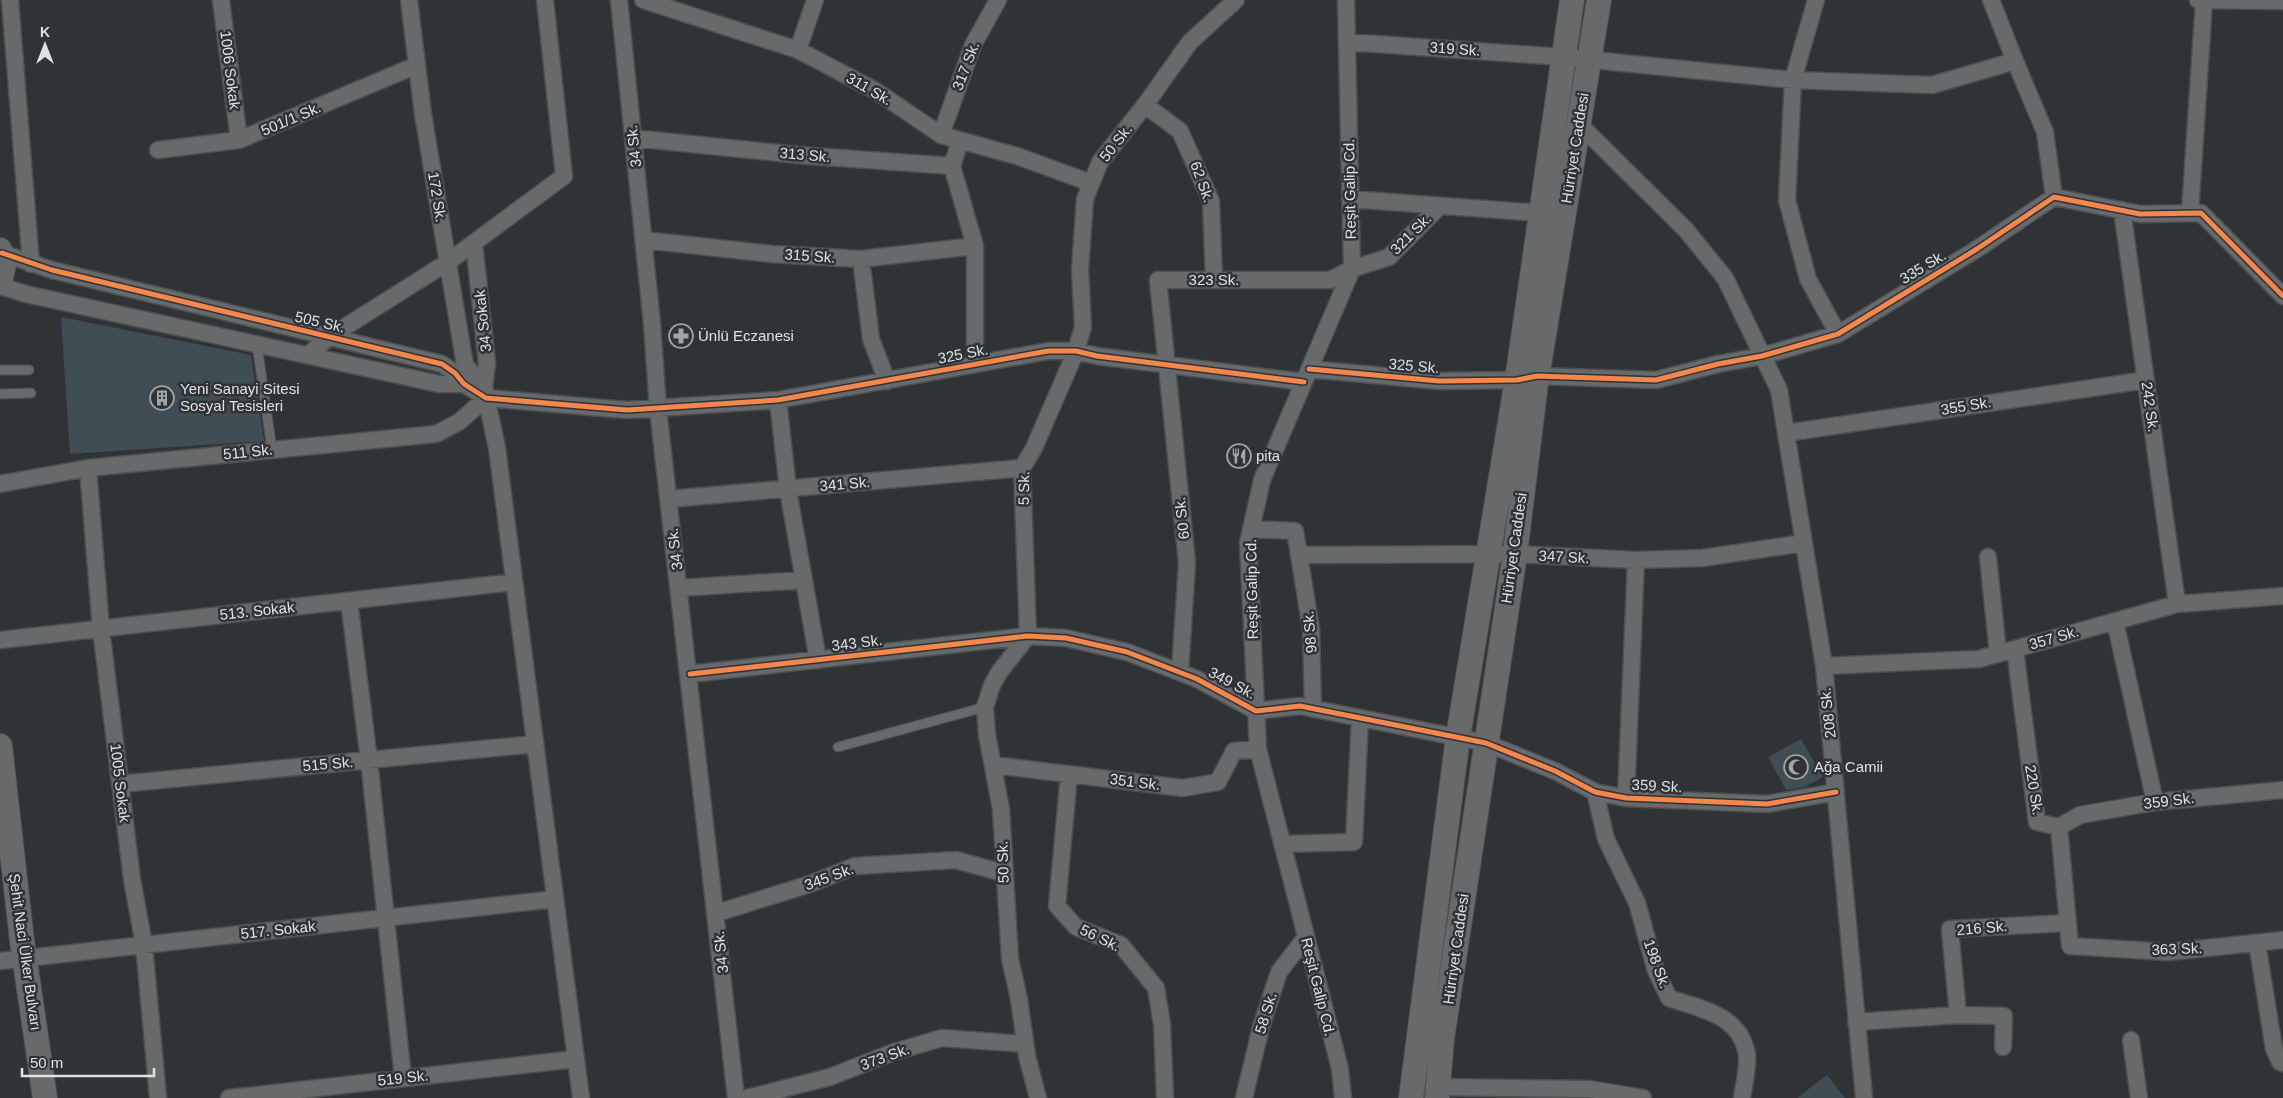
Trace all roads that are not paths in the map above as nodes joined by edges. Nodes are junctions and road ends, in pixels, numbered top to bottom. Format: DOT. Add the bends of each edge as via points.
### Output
graph roads {
  1 [pos="10,0"];
  2 [pos="221,0"];
  3 [pos="408,0"];
  4 [pos="545,0"];
  5 [pos="619,0"];
  6 [pos="642,0"];
  7 [pos="815,0"];
  8 [pos="998,0"];
  9 [pos="1236,0"];
  10 [pos="1346,0"];
  11 [pos="1572,0"];
  12 [pos="1599,0"];
  13 [pos="1816,0"];
  14 [pos="1991,0"];
  15 [pos="2201,0"];
  16 [pos="2283,1"];
  17 [pos="1346,42"];
  18 [pos="798,50"];
  19 [pos="1563,57"];
  20 [pos="1589,60"];
  21 [pos="2015,61"];
  22 [pos="417,66"];
  23 [pos="1793,80"];
  24 [pos="1146,105"];
  25 [pos="1579,124"];
  26 [pos="941,135"];
  27 [pos="633,138"];
  28 [pos="239,140"];
  29 [pos="960,140"];
  30 [pos="158,150"];
  31 [pos="952,166"];
  32 [pos="1091,183"];
  33 [pos="2054,197"];
  34 [pos="1350,199"];
  35 [pos="1440,206"];
  36 [pos="2122,210"];
  37 [pos="1541,213"];
  38 [pos="2190,213"];
  39 [pos="644,240"];
  40 [pos="474,243"];
  41 [pos="976,246"];
  42 [pos="1,251"];
  43 [pos="862,260"];
  44 [pos="448,262"];
  45 [pos="31,264"];
  46 [pos="1352,269"];
  47 [pos="1214,279"];
  48 [pos="0,282"];
  49 [pos="0,286"];
  50 [pos="2283,296"];
  51 [pos="1838,334"];
  52 [pos="329,336"];
  53 [pos="258,344"];
  54 [pos="1076,351"];
  55 [pos="308,355"];
  56 [pos="1762,356"];
  57 [pos="976,364"];
  58 [pos="1166,364"];
  59 [pos="0,370"];
  60 [pos="29,370"];
  61 [pos="1306,376"];
  62 [pos="1527,378"];
  63 [pos="2146,380"];
  64 [pos="887,381"];
  65 [pos="464,384"];
  66 [pos="31,393"];
  67 [pos="485,393"];
  68 [pos="0,394"];
  69 [pos="778,400"];
  70 [pos="658,409"];
  71 [pos="627,410"];
  72 [pos="1786,433"];
  73 [pos="272,450"];
  74 [pos="88,468"];
  75 [pos="1022,468"];
  76 [pos="0,484"];
  77 [pos="788,490"];
  78 [pos="669,499"];
  79 [pos="1251,529"];
  80 [pos="1804,544"];
  81 [pos="1487,554"];
  82 [pos="1515,554"];
  83 [pos="1299,555"];
  84 [pos="1988,557"];
  85 [pos="1636,560"];
  86 [pos="803,580"];
  87 [pos="514,582"];
  88 [pos="679,588"];
  89 [pos="2283,596"];
  90 [pos="349,601"];
  91 [pos="2177,604"];
  92 [pos="2115,621"];
  93 [pos="101,628"];
  94 [pos="1028,636"];
  95 [pos="0,640"];
  96 [pos="2015,649"];
  97 [pos="1998,654"];
  98 [pos="818,660"];
  99 [pos="1824,666"];
  100 [pos="1180,672"];
  101 [pos="690,674"];
  102 [pos="985,706"];
  103 [pos="1313,710"];
  104 [pos="1256,711"];
  105 [pos="1360,718"];
  106 [pos="1458,736"];
  107 [pos="1486,743"];
  108 [pos="535,744"];
  109 [pos="0,746"];
  110 [pos="838,746"];
  111 [pos="1258,749"];
  112 [pos="369,760"];
  113 [pos="993,765"];
  114 [pos="1070,774"];
  115 [pos="120,784"];
  116 [pos="2283,790"];
  117 [pos="1595,792"];
  118 [pos="1836,792"];
  119 [pos="1626,798"];
  120 [pos="3,802"];
  121 [pos="2155,802"];
  122 [pos="2059,827"];
  123 [pos="1282,844"];
  124 [pos="1004,872"];
  125 [pos="555,899"];
  126 [pos="717,913"];
  127 [pos="385,918"];
  128 [pos="2068,922"];
  129 [pos="1306,937"];
  130 [pos="2283,940"];
  131 [pos="2257,943"];
  132 [pos="144,945"];
  133 [pos="2070,946"];
  134 [pos="26,958"];
  135 [pos="0,961"];
  136 [pos="1958,1015"];
  137 [pos="1856,1022"];
  138 [pos="2131,1040"];
  139 [pos="1025,1044"];
  140 [pos="2002,1047"];
  141 [pos="576,1058"];
  142 [pos="2283,1064"];
  143 [pos="403,1078"];
  144 [pos="1437,1093"];
  145 [pos="45,1098"];
  146 [pos="158,1098"];
  147 [pos="229,1098"];
  148 [pos="581,1098"];
  149 [pos="736,1098"];
  150 [pos="747,1098"];
  151 [pos="1038,1098"];
  152 [pos="1165,1098"];
  153 [pos="1244,1098"];
  154 [pos="1343,1098"];
  155 [pos="1411,1098"];
  156 [pos="1643,1098"];
  157 [pos="1742,1098"];
  158 [pos="1864,1098"];
  159 [pos="2138,1098"];
  1 -- 45 [label="street"];
  2 -- 28 [label="street, 1006 Sokak"];
  3 -- 22 [label="street, 172 Sk."];
  4 -- 40 [label="street" via="564,176"];
  5 -- 27 [label="street, 34 Sk."];
  6 -- 18 [label="street, 311 Sk."];
  7 -- 18 [label="street"];
  8 -- 26 [label="street, 317 Sk." via="973,45"];
  9 -- 24 [label="street, 50 Sk." via="1190,42"];
  10 -- 17 [label="street, Reşit Galip Cd."];
  11 -- 19 [label="main road, Hürriyet Caddesi"];
  12 -- 20 [label="main road, Hürriyet Caddesi"];
  13 -- 23 [label="street"];
  14 -- 21 [label="street"];
  15 -- 16 [label="street"];
  15 -- 38 [label="street"];
  17 -- 19 [label="street, 319 Sk."];
  17 -- 34 [label="street, Reşit Galip Cd."];
  18 -- 26 [label="street, 311 Sk." via="876,91"];
  19 -- 20 [label="street, 319 Sk."];
  19 -- 37 [label="main road, Hürriyet Caddesi"];
  20 -- 23 [label="street, 319 Sk."];
  20 -- 25 [label="main road, Hürriyet Caddesi"];
  21 -- 23 [label="street, 319 Sk." via="1932,85"];
  21 -- 33 [label="street" via="2045,132"];
  22 -- 28 [label="street, 501/1 Sk."];
  22 -- 44 [label="street, 172 Sk."];
  23 -- 51 [label="street" via="1787,200 1808,279"];
  24 -- 32 [label="street, 50 Sk." via="1100,162"];
  24 -- 47 [label="street, 62 Sk." via="1180,130 1212,201"];
  25 -- 56 [label="street, 208 Sk." via="1692,237 1725,278"];
  25 -- 62 [label="main road, Hürriyet Caddesi"];
  26 -- 29 [label="street, 311 Sk."];
  27 -- 31 [label="street, 313 Sk." via="798,155"];
  27 -- 39 [label="street, 34 Sk."];
  28 -- 30 [label="street, 501/1 Sk."];
  29 -- 31 [label="street"];
  29 -- 32 [label="street, 311 Sk."];
  31 -- 41 [label="street"];
  32 -- 54 [label="street, 50 Sk." via="1085,199 1080,270 1084,326"];
  33 -- 36 [label="street"];
  33 -- 51 [label="street, 335 Sk." via="1977,249"];
  34 -- 35 [label="street, 321 Sk."];
  34 -- 46 [label="street, Reşit Galip Cd."];
  35 -- 37 [label="street, 321 Sk."];
  35 -- 46 [label="street, 321 Sk." via="1389,257"];
  36 -- 38 [label="street" via="2140,214"];
  36 -- 63 [label="street, 242 Sk."];
  37 -- 62 [label="main road, Hürriyet Caddesi"];
  38 -- 50 [label="street" via="2201,213"];
  39 -- 43 [label="street, 315 Sk."];
  39 -- 70 [label="street, 34 Sk."];
  40 -- 44 [label="street"];
  40 -- 67 [label="street, 34 Sokak" via="487,363"];
  41 -- 43 [label="street, 315 Sk."];
  41 -- 57 [label="street"];
  42 -- 45 [label="street, 505 Sk."];
  42 -- 48 [label="main road" via="4,264"];
  43 -- 64 [label="street" via="872,339"];
  44 -- 52 [label="street"];
  44 -- 67 [label="street, 172 Sk." via="464,365"];
  45 -- 52 [label="street, 505 Sk."];
  46 -- 47 [label="street, 323 Sk." via="1330,280"];
  46 -- 61 [label="street, Reşit Galip Cd."];
  47 -- 58 [label="street, 323 Sk." via="1158,280"];
  49 -- 53 [label="street"];
  51 -- 56 [label="street, 335 Sk."];
  52 -- 55 [label="street"];
  52 -- 65 [label="street, 505 Sk." via="442,364"];
  53 -- 55 [label="street"];
  53 -- 73 [label="lane"];
  54 -- 57 [label="street, 325 Sk." via="1048,351"];
  54 -- 58 [label="street, 325 Sk."];
  54 -- 75 [label="street, 5 Sk." via="1034,448"];
  55 -- 65 [label="street" via="439,384"];
  56 -- 62 [label="street, 335 Sk." via="1656,380"];
  56 -- 72 [label="street, 208 Sk." via="1779,390"];
  57 -- 64 [label="street, 325 Sk."];
  58 -- 61 [label="street, 325 Sk."];
  58 -- 100 [label="street, 60 Sk." via="1187,563"];
  59 -- 60 [label="lane"];
  61 -- 62 [label="street, 325 Sk." via="1439,381"];
  61 -- 79 [label="street, Reşit Galip Cd." via="1262,480"];
  62 -- 81 [label="main road, Hürriyet Caddesi"];
  62 -- 82 [label="main road, Hürriyet Caddesi"];
  63 -- 72 [label="street, 355 Sk."];
  63 -- 91 [label="street, 242 Sk."];
  64 -- 69 [label="street, 325 Sk."];
  65 -- 67 [label="street, 505 Sk."];
  66 -- 68 [label="lane"];
  67 -- 71 [label="street, 505 Sk."];
  67 -- 73 [label="street, 511 Sk." via="459,422 436,434"];
  67 -- 87 [label="street" via="497,448"];
  69 -- 70 [label="street, 325 Sk."];
  69 -- 77 [label="street"];
  70 -- 71 [label="street, 325 Sk."];
  70 -- 78 [label="street, 34 Sk."];
  72 -- 80 [label="street, 208 Sk."];
  73 -- 74 [label="street, 511 Sk."];
  74 -- 76 [label="street, 511 Sk."];
  74 -- 93 [label="street, 1005 Sokak"];
  75 -- 77 [label="street, 341 Sk."];
  75 -- 94 [label="street, 5 Sk."];
  77 -- 78 [label="street, 341 Sk."];
  77 -- 86 [label="street"];
  78 -- 88 [label="street, 34 Sk."];
  79 -- 83 [label="street" via="1295,531"];
  79 -- 104 [label="street, Reşit Galip Cd." via="1248,543"];
  80 -- 85 [label="street, 347 Sk." via="1702,558"];
  80 -- 99 [label="street, 208 Sk."];
  81 -- 82 [label="street, 347 Sk."];
  81 -- 83 [label="street, 347 Sk."];
  81 -- 106 [label="main road, Hürriyet Caddesi"];
  82 -- 85 [label="street, 347 Sk."];
  82 -- 107 [label="main road, Hürriyet Caddesi"];
  83 -- 103 [label="street, 98 Sk." via="1311,629"];
  84 -- 97 [label="street"];
  85 -- 119 [label="street"];
  86 -- 88 [label="street"];
  86 -- 98 [label="street"];
  87 -- 90 [label="street, 513. Sokak"];
  87 -- 108 [label="street"];
  88 -- 101 [label="street, 34 Sk."];
  89 -- 91 [label="street, 357 Sk."];
  90 -- 93 [label="street, 513. Sokak"];
  90 -- 112 [label="street"];
  91 -- 92 [label="street, 357 Sk."];
  92 -- 96 [label="street, 357 Sk."];
  92 -- 121 [label="street"];
  93 -- 95 [label="street, 513. Sokak"];
  93 -- 115 [label="street, 1005 Sokak"];
  94 -- 98 [label="street, 343 Sk."];
  94 -- 100 [label="street, 349 Sk." via="1066,638 1127,652"];
  94 -- 102 [label="street, 50 Sk." via="1000,671"];
  96 -- 97 [label="street, 357 Sk."];
  96 -- 122 [label="street, 220 Sk." via="2038,822"];
  97 -- 99 [label="street, 357 Sk." via="1979,659"];
  98 -- 101 [label="street, 343 Sk."];
  99 -- 118 [label="street, 208 Sk."];
  100 -- 104 [label="street, 349 Sk."];
  101 -- 126 [label="street, 34 Sk."];
  102 -- 110 [label="lane"];
  102 -- 113 [label="street, 50 Sk."];
  103 -- 104 [label="street, 349 Sk." via="1300,706"];
  103 -- 105 [label="street, 349 Sk."];
  104 -- 111 [label="street, Reşit Galip Cd."];
  105 -- 106 [label="street, 349 Sk."];
  105 -- 123 [label="street" via="1354,842"];
  106 -- 107 [label="street, 349 Sk."];
  106 -- 155 [label="main road, Hürriyet Caddesi"];
  107 -- 117 [label="street, 359 Sk." via="1555,771"];
  107 -- 144 [label="main road, Hürriyet Caddesi"];
  108 -- 112 [label="street, 515 Sk."];
  108 -- 125 [label="street"];
  109 -- 120 [label="main road, Şehit Naci Ülker Bulvarı"];
  111 -- 114 [label="street, 351 Sk." via="1234,751 1218,782 1184,788"];
  111 -- 123 [label="street, Reşit Galip Cd."];
  112 -- 115 [label="street, 515 Sk."];
  112 -- 127 [label="street"];
  113 -- 114 [label="street, 351 Sk."];
  113 -- 124 [label="street, 50 Sk." via="1001,809"];
  114 -- 152 [label="street, 56 Sk." via="1057,906 1076,927 1121,945 1156,988 1162,1024"];
  115 -- 132 [label="street, 1005 Sokak"];
  116 -- 121 [label="street, 359 Sk."];
  117 -- 119 [label="street, 359 Sk."];
  117 -- 157 [label="street, 198 Sk." via="1606,839 1637,903 1656,971 1670,998 1715,1014 1736,1027 1747,1055"];
  118 -- 119 [label="street, 359 Sk." via="1768,804"];
  118 -- 137 [label="street, 208 Sk."];
  120 -- 134 [label="main road, Şehit Naci Ülker Bulvarı"];
  121 -- 122 [label="street, 359 Sk." via="2080,815"];
  122 -- 128 [label="street, 220 Sk."];
  123 -- 129 [label="street, Reşit Galip Cd."];
  124 -- 126 [label="street, 345 Sk." via="956,860 855,866 810,884"];
  124 -- 139 [label="street, 50 Sk." via="1010,959"];
  125 -- 127 [label="street, 517. Sokak"];
  125 -- 141 [label="street"];
  126 -- 149 [label="street, 34 Sk."];
  127 -- 132 [label="street, 517. Sokak"];
  127 -- 143 [label="street"];
  128 -- 133 [label="street, 220 Sk."];
  128 -- 136 [label="street, 216 Sk." via="1950,929"];
  129 -- 153 [label="street, 58 Sk." via="1279,972 1261,1027"];
  129 -- 154 [label="street, Reşit Galip Cd." via="1340,1069"];
  130 -- 131 [label="street, 363 Sk."];
  131 -- 133 [label="street, 363 Sk." via="2168,952"];
  131 -- 142 [label="street" via="2274,1049"];
  132 -- 134 [label="street, 517. Sokak"];
  132 -- 146 [label="street, 1005 Sokak"];
  134 -- 135 [label="street, 517. Sokak"];
  134 -- 145 [label="main road, Şehit Naci Ülker Bulvarı"];
  136 -- 137 [label="street"];
  136 -- 140 [label="street" via="2004,1016"];
  137 -- 158 [label="street, 208 Sk."];
  138 -- 159 [label="street"];
  139 -- 150 [label="street, 373 Sk." via="942,1038 894,1052 830,1077"];
  139 -- 151 [label="street, 50 Sk."];
  141 -- 143 [label="street, 519 Sk."];
  141 -- 148 [label="street"];
  143 -- 147 [label="street, 519 Sk."];
  144 -- 156 [label="street" via="1589,1089"];
}
